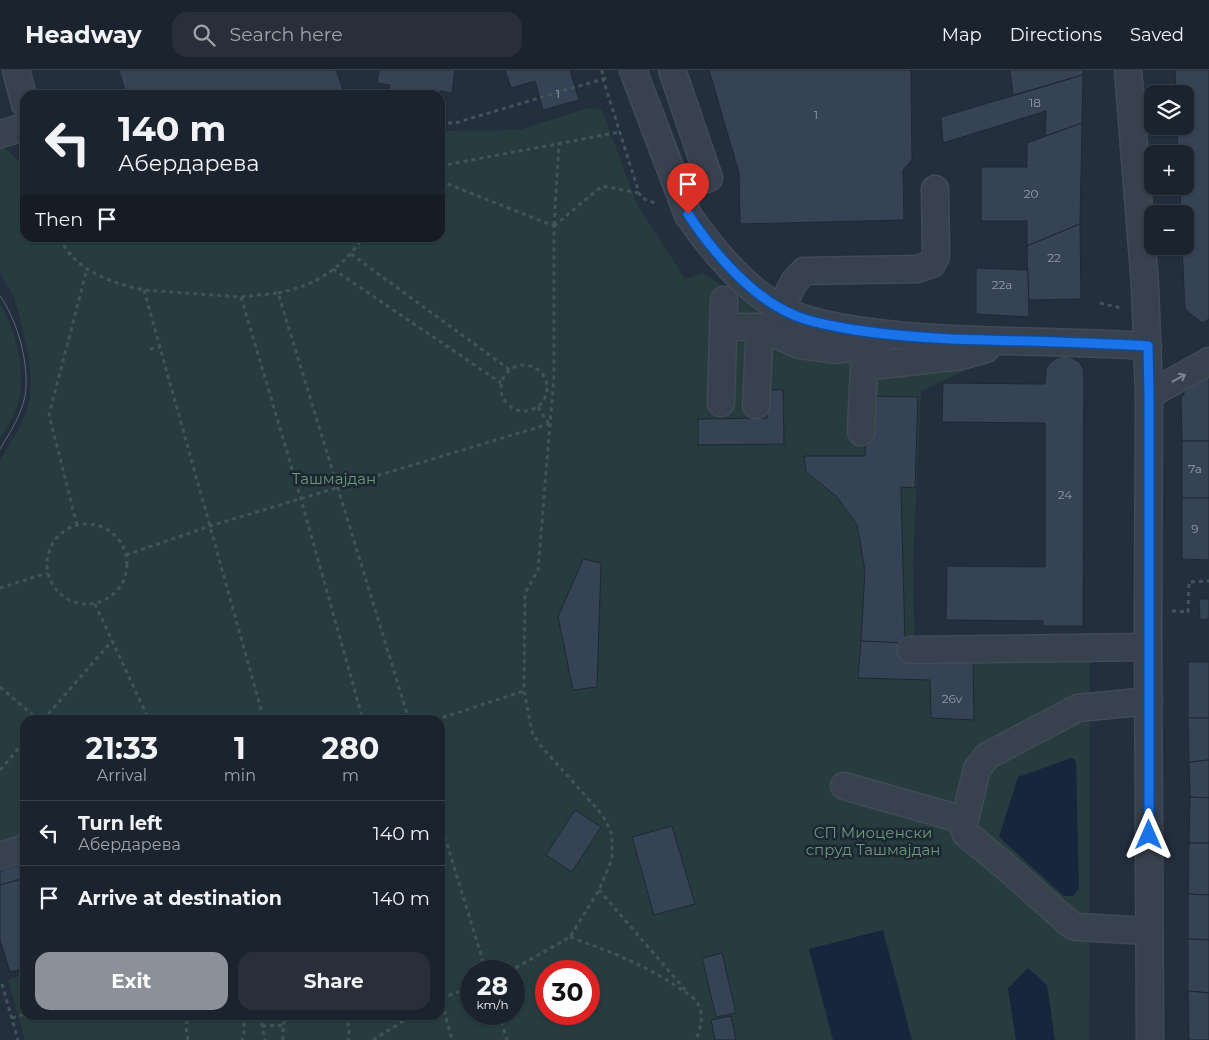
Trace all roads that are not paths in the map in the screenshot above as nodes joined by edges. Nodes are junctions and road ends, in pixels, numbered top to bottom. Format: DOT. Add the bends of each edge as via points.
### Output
graph roads {
  1 [pos="16,70"];
  2 [pos="633,70"];
  3 [pos="672,70"];
  4 [pos="1128,70"];
  5 [pos="21,90"];
  6 [pos="20,128"];
  7 [pos="0,134"];
  8 [pos="679,189"];
  9 [pos="936,189"];
  10 [pos="724,300"];
  11 [pos="781,308"];
  12 [pos="723,327"];
  13 [pos="760,327"];
  14 [pos="891,335"];
  15 [pos="1010,342"];
  16 [pos="1148,346"];
  17 [pos="1209,362"];
  18 [pos="1149,395"];
  19 [pos="722,403"];
  20 [pos="756,404"];
  21 [pos="861,432"];
  22 [pos="1148,647"];
  23 [pos="911,650"];
  24 [pos="1149,701"];
  25 [pos="844,786"];
  26 [pos="964,820"];
  27 [pos="20,850"];
  28 [pos="0,856"];
  29 [pos="1149,931"];
  30 [pos="1150,1040"];
  1 -- 5 [label="street"];
  2 -- 8 [label="street"];
  3 -- 8 [label="street" via="709,178"];
  4 -- 16 [label="street"];
  6 -- 7 [label="street"];
  8 -- 11 [label="street" via="700,234 732,270"];
  9 -- 11 [label="street" via="936,256 932,264 917,269 804,272 794,282"];
  10 -- 12 [label="street"];
  11 -- 14 [label="street" via="818,323"];
  12 -- 13 [label="street"];
  12 -- 19 [label="street"];
  13 -- 14 [label="street" via="799,345 835,350 865,346"];
  13 -- 20 [label="street"];
  14 -- 15 [label="street"];
  15 -- 16 [label="street"];
  15 -- 21 [label="street" via="961,356 864,367"];
  16 -- 18 [label="street"];
  18 -- 17 [label="street, one-way"];
  18 -- 22 [label="street"];
  22 -- 23 [label="street"];
  22 -- 24 [label="street"];
  24 -- 26 [label="street" via="1078,708 987,756 977,769"];
  24 -- 29 [label="street"];
  25 -- 26 [label="street"];
  26 -- 29 [label="street" via="966,834 1069,923 1083,928"];
  27 -- 28 [label="street"];
  29 -- 30 [label="street"];
}
